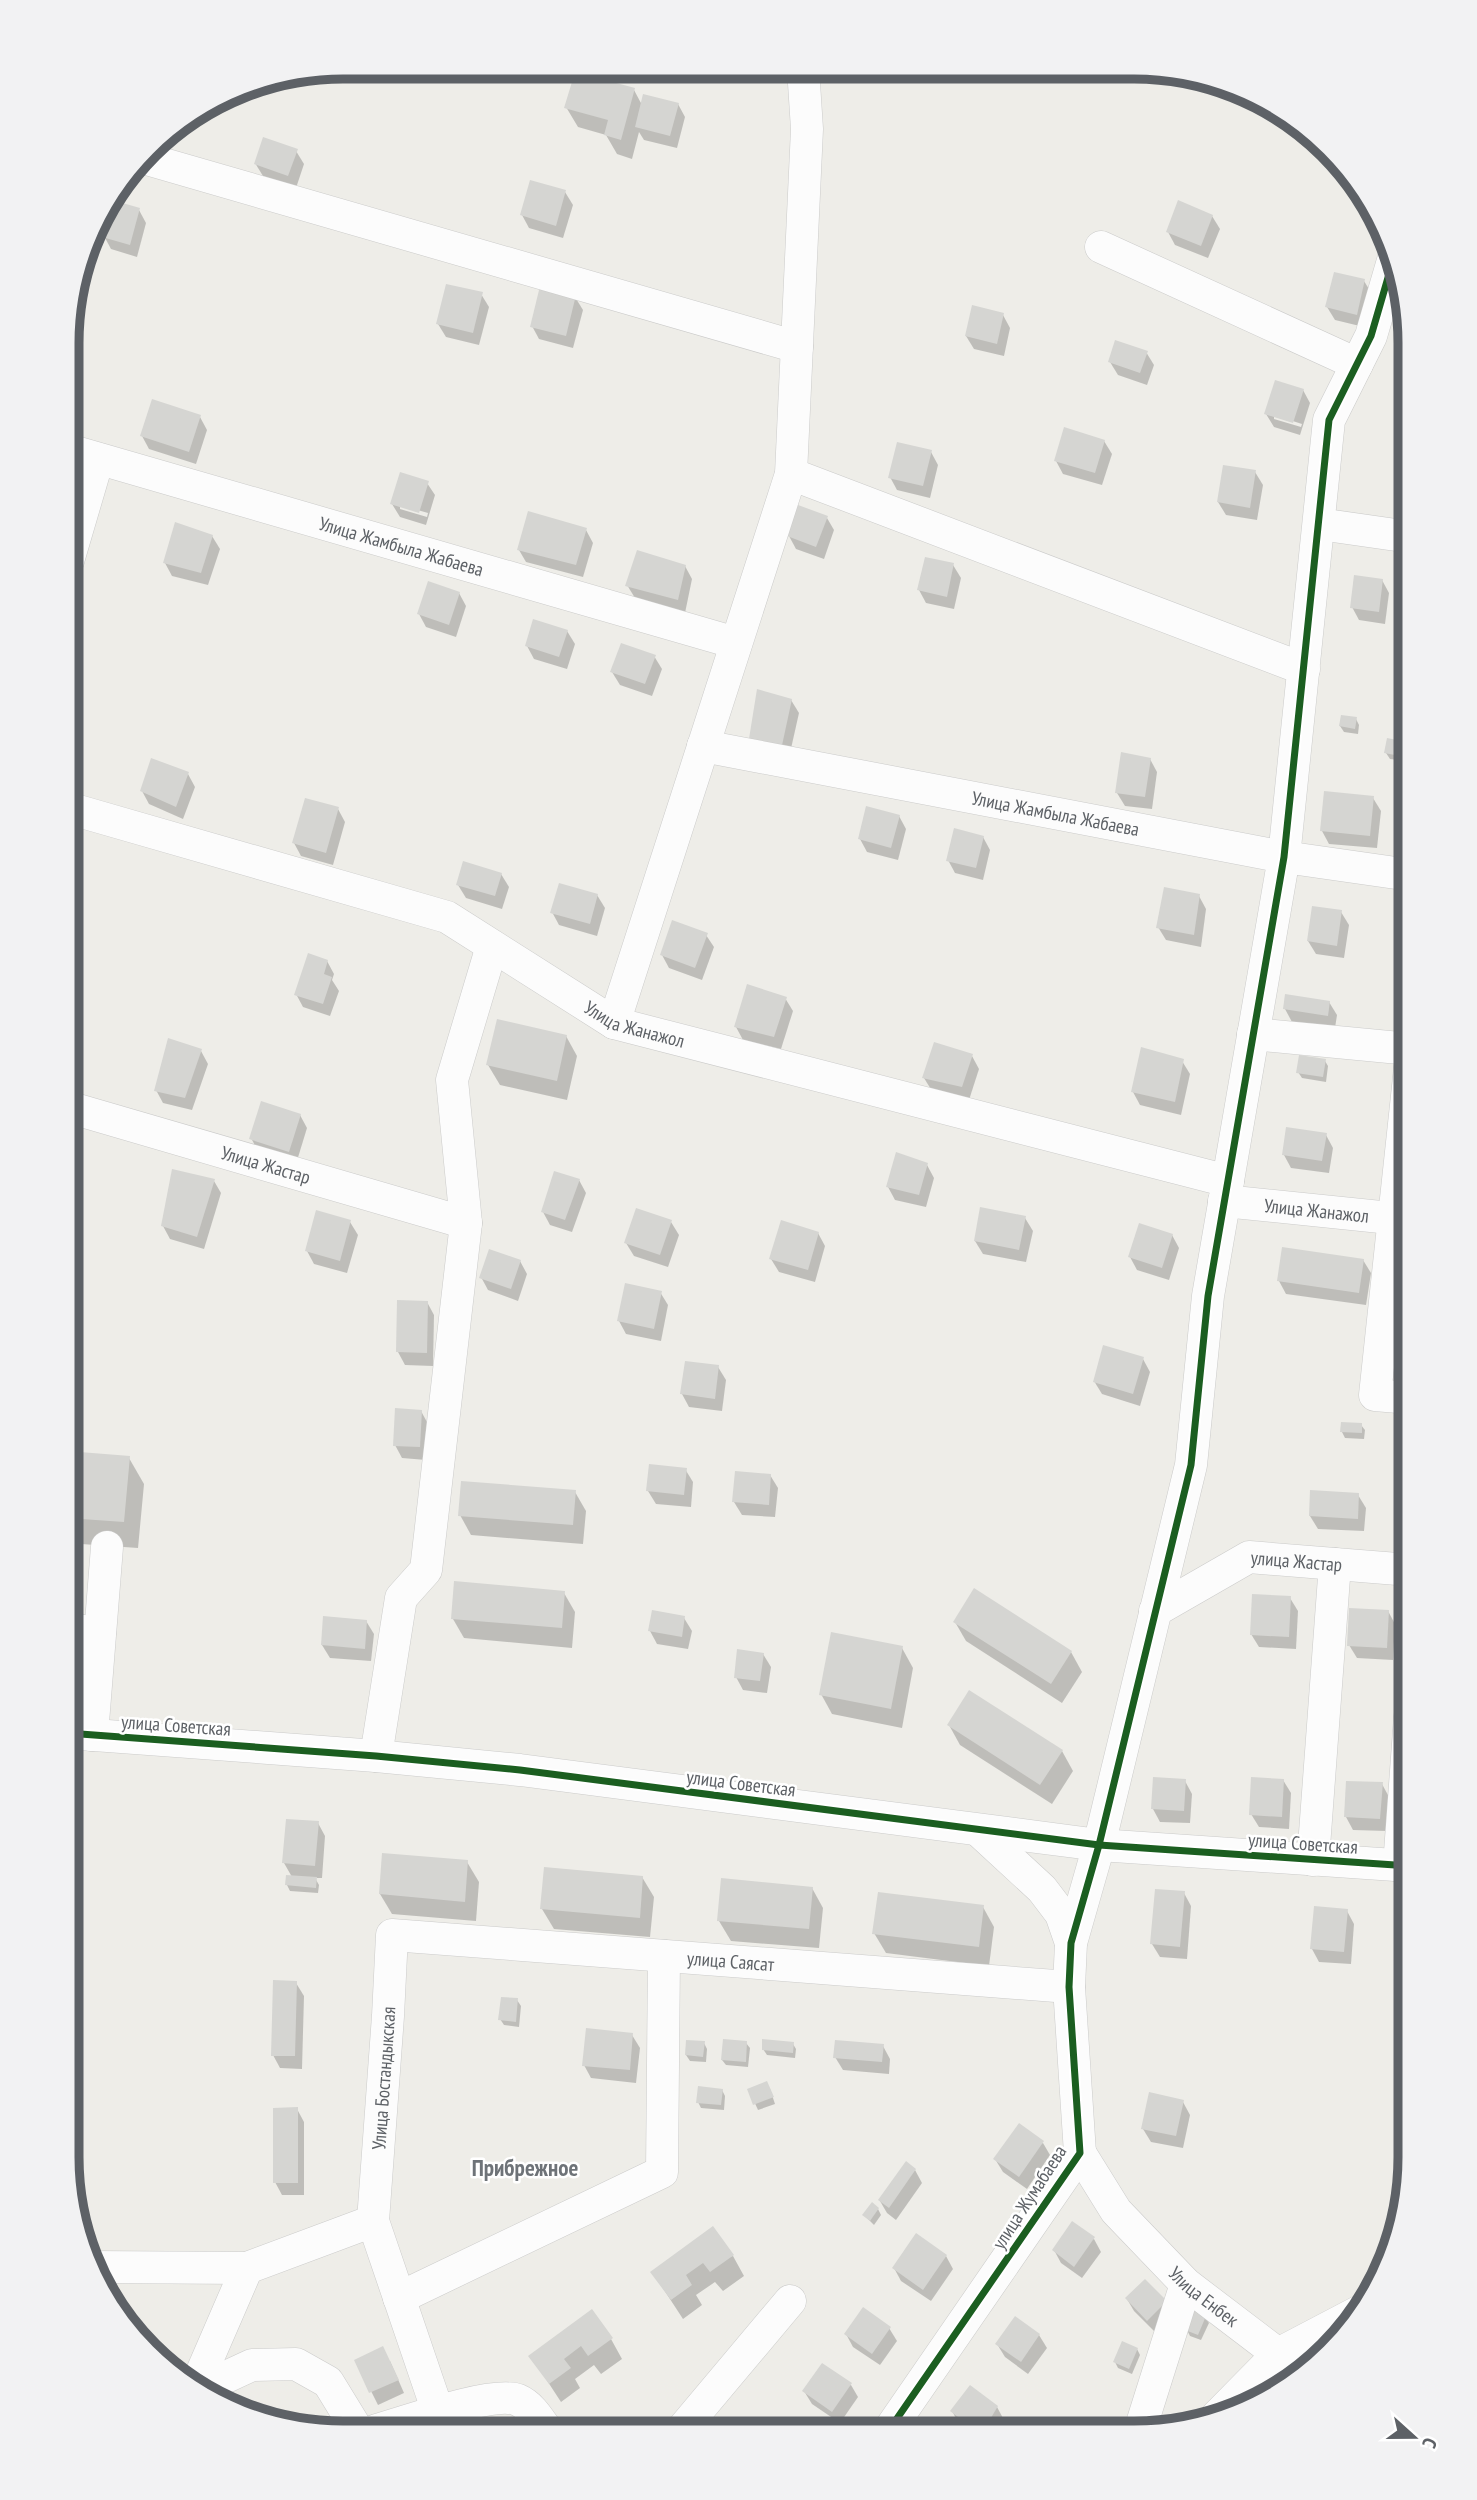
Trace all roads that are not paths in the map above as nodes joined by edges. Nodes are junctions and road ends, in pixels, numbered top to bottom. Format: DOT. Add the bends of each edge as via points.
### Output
graph roads {
  1 [pos="804,79"];
  2 [pos="152,161"];
  3 [pos="1101,247"];
  4 [pos="1389,274"];
  5 [pos="797,346"];
  6 [pos="1357,364"];
  7 [pos="79,453"];
  8 [pos="98,459"];
  9 [pos="791,474"];
  10 [pos="79,524"];
  11 [pos="1319,524"];
  12 [pos="1398,535"];
  13 [pos="736,643"];
  14 [pos="1304,669"];
  15 [pos="703,746"];
  16 [pos="79,811"];
  17 [pos="1284,857"];
  18 [pos="1398,873"];
  19 [pos="492,946"];
  20 [pos="614,1023"];
  21 [pos="1253,1034"];
  22 [pos="1398,1048"];
  23 [pos="79,1111"];
  24 [pos="1226,1191"];
  25 [pos="1398,1218"];
  26 [pos="466,1223"];
  27 [pos="1398,1245"];
  28 [pos="1398,1397"];
  29 [pos="107,1547"];
  30 [pos="1335,1564"];
  31 [pos="1398,1569"];
  32 [pos="1156,1611"];
  33 [pos="79,1631"];
  34 [pos="100,1632"];
  35 [pos="80,1734"];
  36 [pos="376,1756"];
  37 [pos="978,1830"];
  38 [pos="1099,1845"];
  39 [pos="1313,1860"];
  40 [pos="1398,1866"];
  41 [pos="392,1936"];
  42 [pos="1071,1943"];
  43 [pos="664,1956"];
  44 [pos="1069,1987"];
  45 [pos="1080,2153"];
  46 [pos="373,2221"];
  47 [pos="103,2267"];
  48 [pos="247,2268"];
  49 [pos="1186,2284"];
  50 [pos="399,2298"];
  51 [pos="790,2301"];
  52 [pos="1342,2321"];
  53 [pos="1278,2354"];
  54 [pos="201,2380"];
  55 [pos="208,2384"];
  56 [pos="1230,2403"];
  57 [pos="438,2412"];
  58 [pos="352,2421"];
  59 [pos="408,2421"];
  60 [pos="540,2421"];
  61 [pos="689,2421"];
  62 [pos="895,2421"];
  63 [pos="1143,2421"];
  1 -- 5 [label="street" via="807,129"];
  2 -- 5 [label="street"];
  3 -- 6 [label="street"];
  4 -- 6 [label="street" via="1371,336"];
  5 -- 9 [label="street"];
  6 -- 11 [label="street" via="1329,421"];
  7 -- 8 [label="street, Улица Жамбыла Жабаева"];
  8 -- 10 [label="street"];
  8 -- 13 [label="street, Улица Жамбыла Жабаева"];
  9 -- 13 [label="street"];
  9 -- 14 [label="street"];
  11 -- 12 [label="street"];
  11 -- 14 [label="street"];
  13 -- 15 [label="street"];
  14 -- 17 [label="street"];
  15 -- 17 [label="street, Улица Жамбыла Жабаева"];
  15 -- 20 [label="street"];
  16 -- 19 [label="street, Улица Жанажол" via="447,917"];
  17 -- 18 [label="street, Улица Жамбыла Жабаева"];
  17 -- 21 [label="street"];
  19 -- 20 [label="street, Улица Жанажол"];
  19 -- 26 [label="street" via="452,1080"];
  20 -- 24 [label="street, Улица Жанажол"];
  21 -- 22 [label="street"];
  21 -- 24 [label="street"];
  23 -- 26 [label="street, Улица Жастар"];
  24 -- 25 [label="street, Улица Жанажол"];
  24 -- 32 [label="street" via="1208,1296 1191,1465"];
  26 -- 36 [label="street" via="426,1570 401,1598"];
  27 -- 28 [label="street" via="1375,1395"];
  29 -- 34 [label="street"];
  30 -- 31 [label="street, улица Жастар"];
  30 -- 32 [label="street, улица Жастар" via="1249,1557"];
  30 -- 39 [label="street"];
  32 -- 38 [label="street"];
  33 -- 34 [label="street"];
  34 -- 35 [label="street"];
  35 -- 36 [label="street, улица Советская"];
  36 -- 37 [label="street, улица Советская" via="520,1770"];
  37 -- 38 [label="street, улица Советская"];
  37 -- 42 [label="street" via="1042,1889 1061,1914"];
  38 -- 39 [label="street, улица Советская"];
  38 -- 42 [label="street"];
  39 -- 40 [label="street, улица Советская"];
  41 -- 43 [label="street, улица Саясат"];
  41 -- 46 [label="street, Улица Бостандыкская"];
  42 -- 44 [label="street, улица Жумабаева"];
  43 -- 44 [label="street, улица Саясат"];
  43 -- 50 [label="street" via="662,2172"];
  44 -- 45 [label="street, улица Жумабаева"];
  45 -- 49 [label="street, Улица Енбек" via="1116,2211"];
  45 -- 62 [label="street, улица Жумабаева"];
  46 -- 48 [label="street"];
  46 -- 50 [label="street, Улица Бостандыкская"];
  47 -- 48 [label="street"];
  48 -- 54 [label="street"];
  49 -- 53 [label="street, Улица Енбек"];
  49 -- 63 [label="street"];
  50 -- 57 [label="street, Улица Бостандыкская"];
  51 -- 61 [label="street"];
  52 -- 53 [label="street"];
  53 -- 56 [label="street"];
  55 -- 58 [label="street" via="252,2365 296,2364 328,2382"];
  57 -- 59 [label="street"];
  57 -- 60 [label="street" via="500,2398 518,2400"];
}
